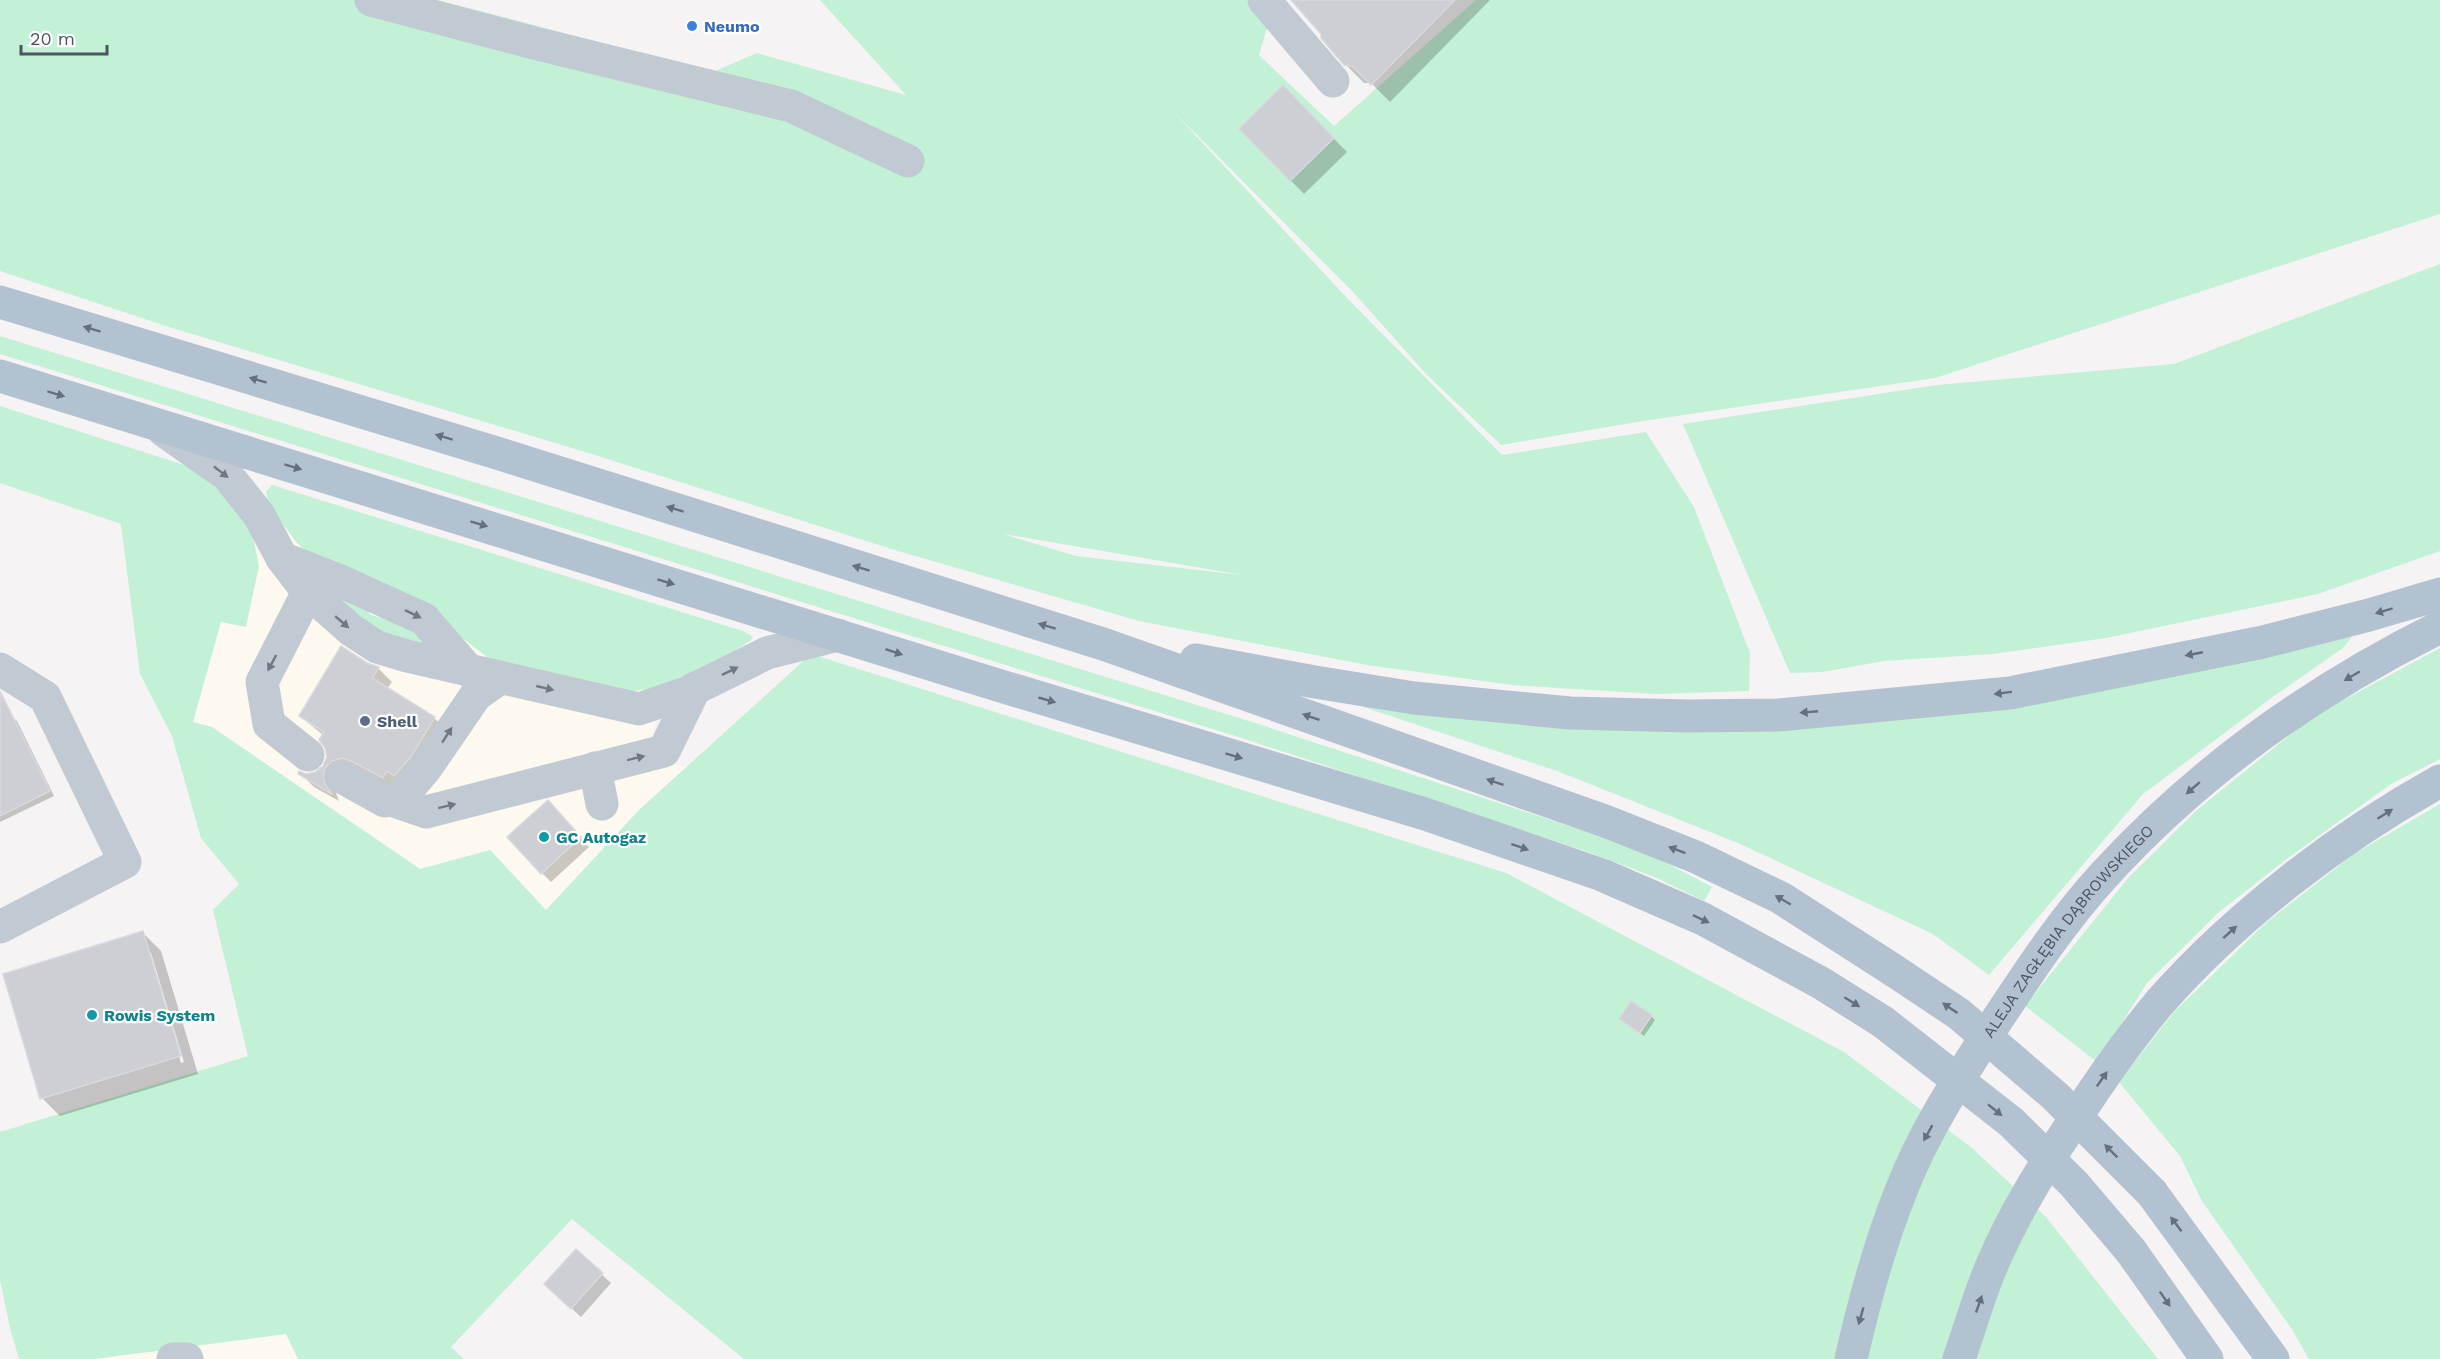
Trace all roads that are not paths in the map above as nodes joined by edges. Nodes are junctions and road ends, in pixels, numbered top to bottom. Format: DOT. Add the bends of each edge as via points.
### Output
graph roads {
  1 [pos="371,0"];
  2 [pos="1264,0"];
  3 [pos="1333,81"];
  4 [pos="908,161"];
  5 [pos="0,302"];
  6 [pos="0,376"];
  7 [pos="157,425"];
  8 [pos="282,558"];
  9 [pos="308,592"];
  10 [pos="2440,594"];
  11 [pos="2440,627"];
  12 [pos="838,635"];
  13 [pos="1103,644"];
  14 [pos="0,669"];
  15 [pos="484,674"];
  16 [pos="695,688"];
  17 [pos="308,755"];
  18 [pos="595,768"];
  19 [pos="342,777"];
  20 [pos="2440,781"];
  21 [pos="392,800"];
  22 [pos="602,804"];
  23 [pos="0,927"];
  24 [pos="173,1359"];
  25 [pos="188,1359"];
  26 [pos="1851,1359"];
  27 [pos="1959,1359"];
  28 [pos="2207,1359"];
  29 [pos="2273,1359"];
  1 -- 4 [label="lane" via="791,106"];
  2 -- 3 [label="lane"];
  13 -- 5 [label="main road, one-way"];
  6 -- 7 [label="main road, one-way"];
  7 -- 8 [label="lane, one-way" via="227,475 259,515"];
  7 -- 12 [label="main road, one-way"];
  8 -- 9 [label="lane"];
  8 -- 15 [label="lane, one-way" via="424,619"];
  9 -- 15 [label="lane, one-way" via="377,647"];
  9 -- 17 [label="lane, one-way" via="262,682 269,724"];
  10 -- 13 [label="main road, one-way" via="2263,642 2010,693 1779,715 1570,712 1414,698"];
  11 -- 26 [label="main road, ALEJA ZAGŁĘBIA DĄBROWSKIEGO, one-way" via="2303,705 2196,785 2142,836 2074,910 1957,1082 1923,1142 1901,1190 1878,1258"];
  16 -- 12 [label="lane, one-way" via="767,653"];
  12 -- 28 [label="main road, one-way, bridge" via="1425,814 1602,875 1703,919 1821,982 1883,1022 2011,1122 2074,1184 2131,1251"];
  29 -- 13 [label="main road, one-way, bridge" via="2152,1193 2055,1096 1959,1014 1781,898 1696,857 1605,821"];
  14 -- 23 [label="lane" via="45,697 125,862"];
  15 -- 16 [label="lane, one-way" via="639,709"];
  21 -- 15 [label="lane, one-way" via="402,796 426,768 476,695"];
  18 -- 16 [label="lane, one-way" via="664,751"];
  21 -- 18 [label="lane, one-way" via="426,812"];
  18 -- 22 [label="lane"];
  19 -- 21 [label="lane" via="385,801"];
  27 -- 20 [label="main road, one-way" via="1992,1265 2018,1211 2093,1092 2161,1002 2260,906 2367,825"];
  24 -- 25 [label="lane"];
}
